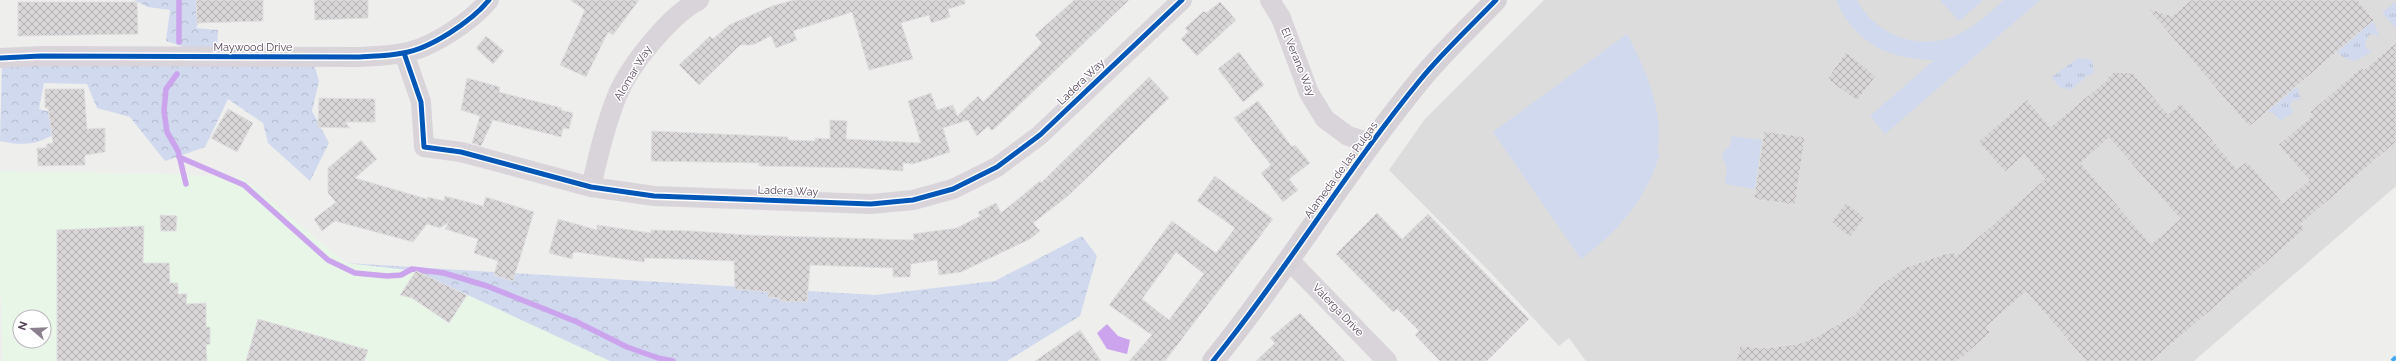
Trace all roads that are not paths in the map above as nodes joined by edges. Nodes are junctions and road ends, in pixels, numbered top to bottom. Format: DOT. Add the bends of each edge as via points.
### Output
graph roads {
  1 [pos="489,0"];
  2 [pos="698,0"];
  3 [pos="1182,0"];
  4 [pos="1270,0"];
  5 [pos="1496,0"];
  6 [pos="404,53"];
  7 [pos="0,58"];
  8 [pos="1372,143"];
  9 [pos="591,188"];
  10 [pos="1289,260"];
  11 [pos="1213,361"];
  12 [pos="1387,361"];
  1 -- 6 [label="street, Maywood Drive" via="483,8 450,32 428,45"];
  2 -- 9 [label="street, Alomar Way" via="689,5 651,41 617,95 600,146"];
  3 -- 9 [label="street, Ladera Way" via="1040,135 997,167 953,189 913,200 871,204 654,196"];
  4 -- 8 [label="street, El Verano Way" via="1281,18 1309,93 1325,119 1348,136"];
  5 -- 8 [label="main road, Alameda de las Pulgas" via="1422,78"];
  6 -- 7 [label="street, Maywood Drive" via="360,57"];
  6 -- 9 [label="street, Ladera Way" via="421,102 424,147 461,152"];
  8 -- 10 [label="main road, Alameda de las Pulgas"];
  10 -- 11 [label="main road, Alameda de las Pulgas"];
  10 -- 12 [label="street, Valerga Drive"];
}
